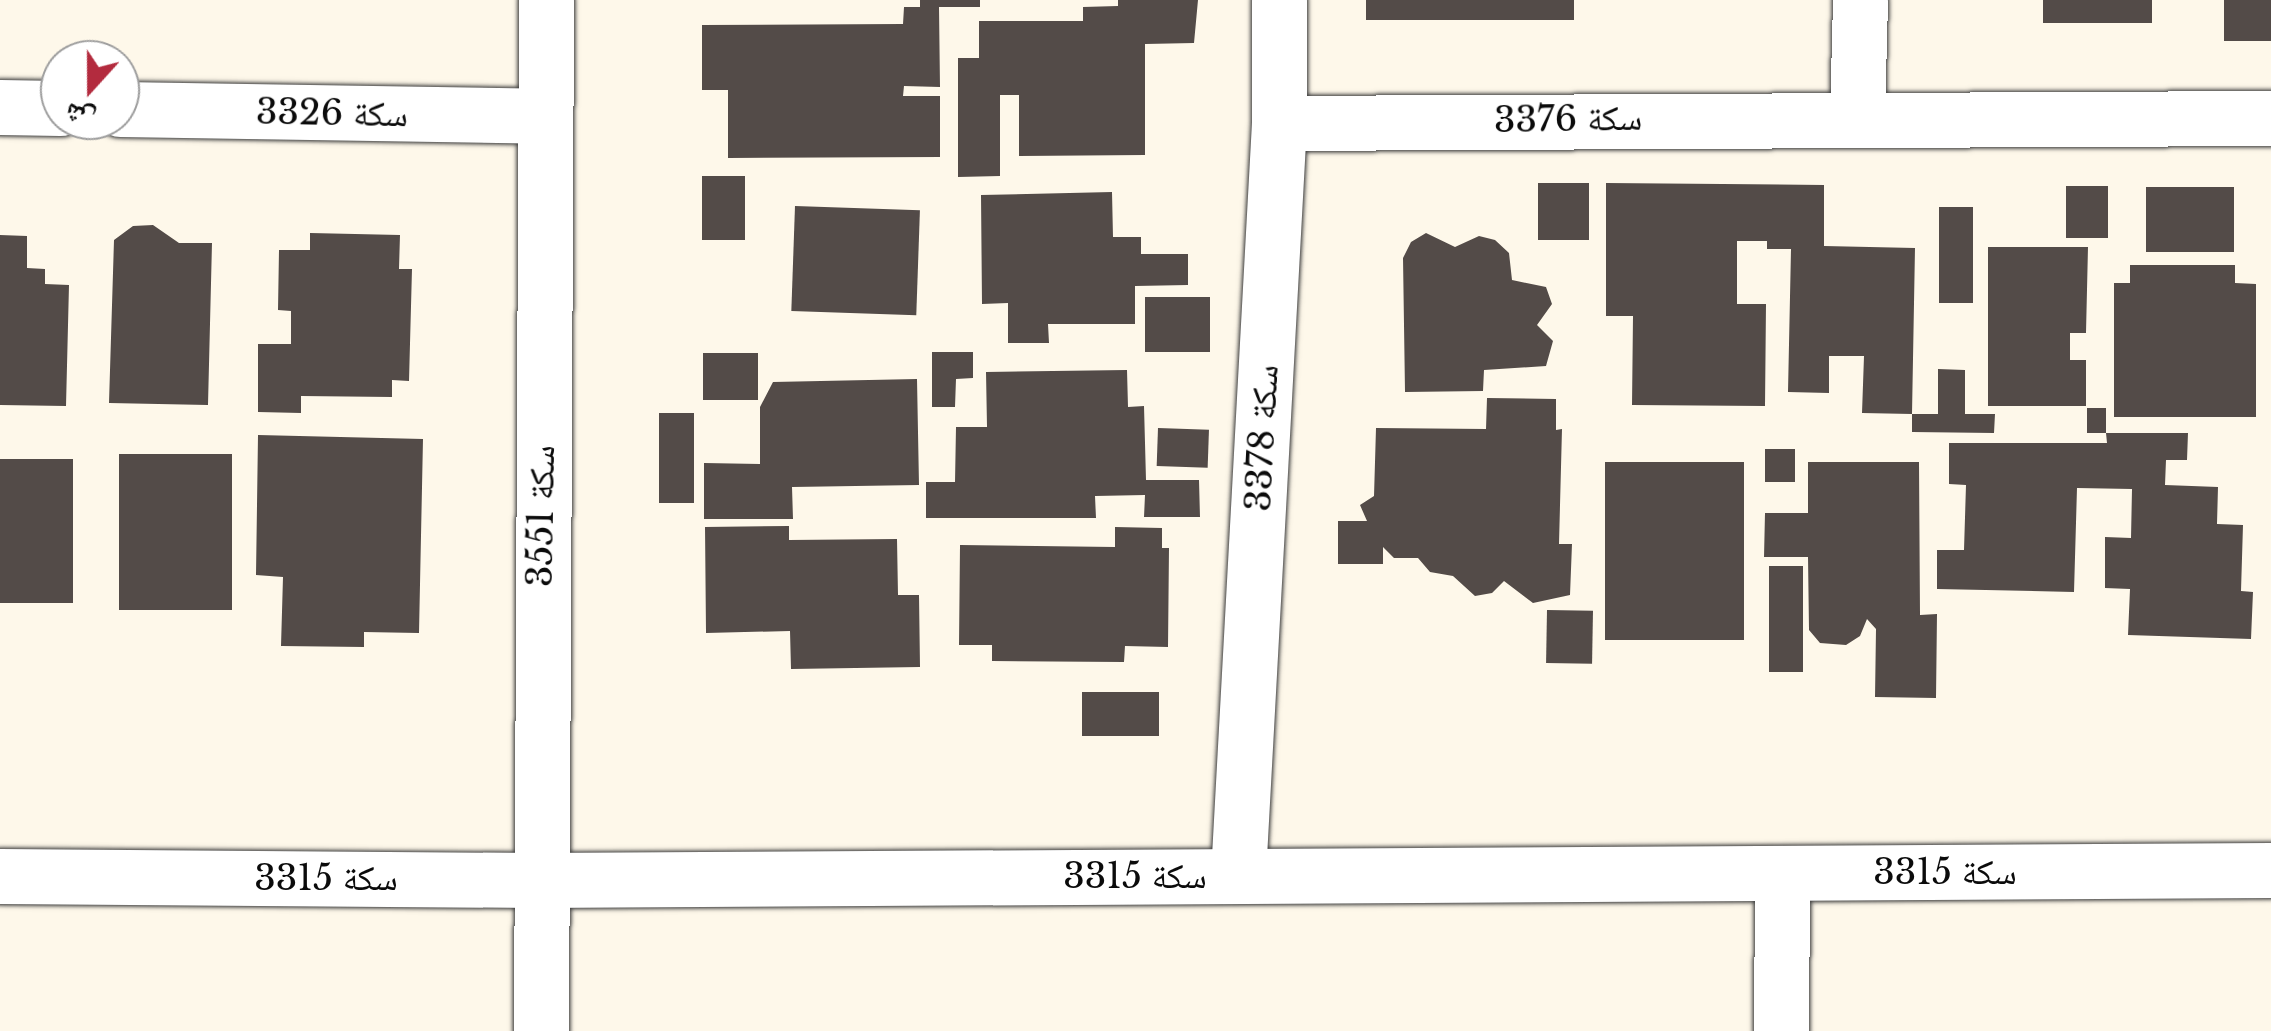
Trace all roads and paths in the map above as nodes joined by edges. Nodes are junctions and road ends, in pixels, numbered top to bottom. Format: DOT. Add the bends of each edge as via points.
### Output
graph roads {
  1 [pos="546,0"];
  2 [pos="1279,0"];
  3 [pos="1860,0"];
  4 [pos="0,108"];
  5 [pos="40,108"];
  6 [pos="140,109"];
  7 [pos="544,116"];
  8 [pos="1857,116"];
  9 [pos="2271,118"];
  10 [pos="1279,122"];
  11 [pos="2271,870"];
  12 [pos="1782,873"];
  13 [pos="0,876"];
  14 [pos="1238,876"];
  15 [pos="537,880"];
  16 [pos="541,1031"];
  17 [pos="1781,1031"];
  1 -- 7 [label="street, سكة 3551"];
  2 -- 10 [label="street, سكة 3378"];
  3 -- 8 [label="street"];
  4 -- 5 [label="street"];
  6 -- 7 [label="street, سكة 3326"];
  7 -- 15 [label="street, سكة 3551"];
  8 -- 9 [label="street, سكة 3376"];
  8 -- 10 [label="street, سكة 3376"];
  10 -- 14 [label="street, سكة 3378"];
  11 -- 12 [label="street, سكة 3315"];
  12 -- 14 [label="street, سكة 3315"];
  12 -- 17 [label="street"];
  13 -- 15 [label="street, سكة 3315"];
  14 -- 15 [label="street, سكة 3315"];
  15 -- 16 [label="street, سكة 3551"];
}
